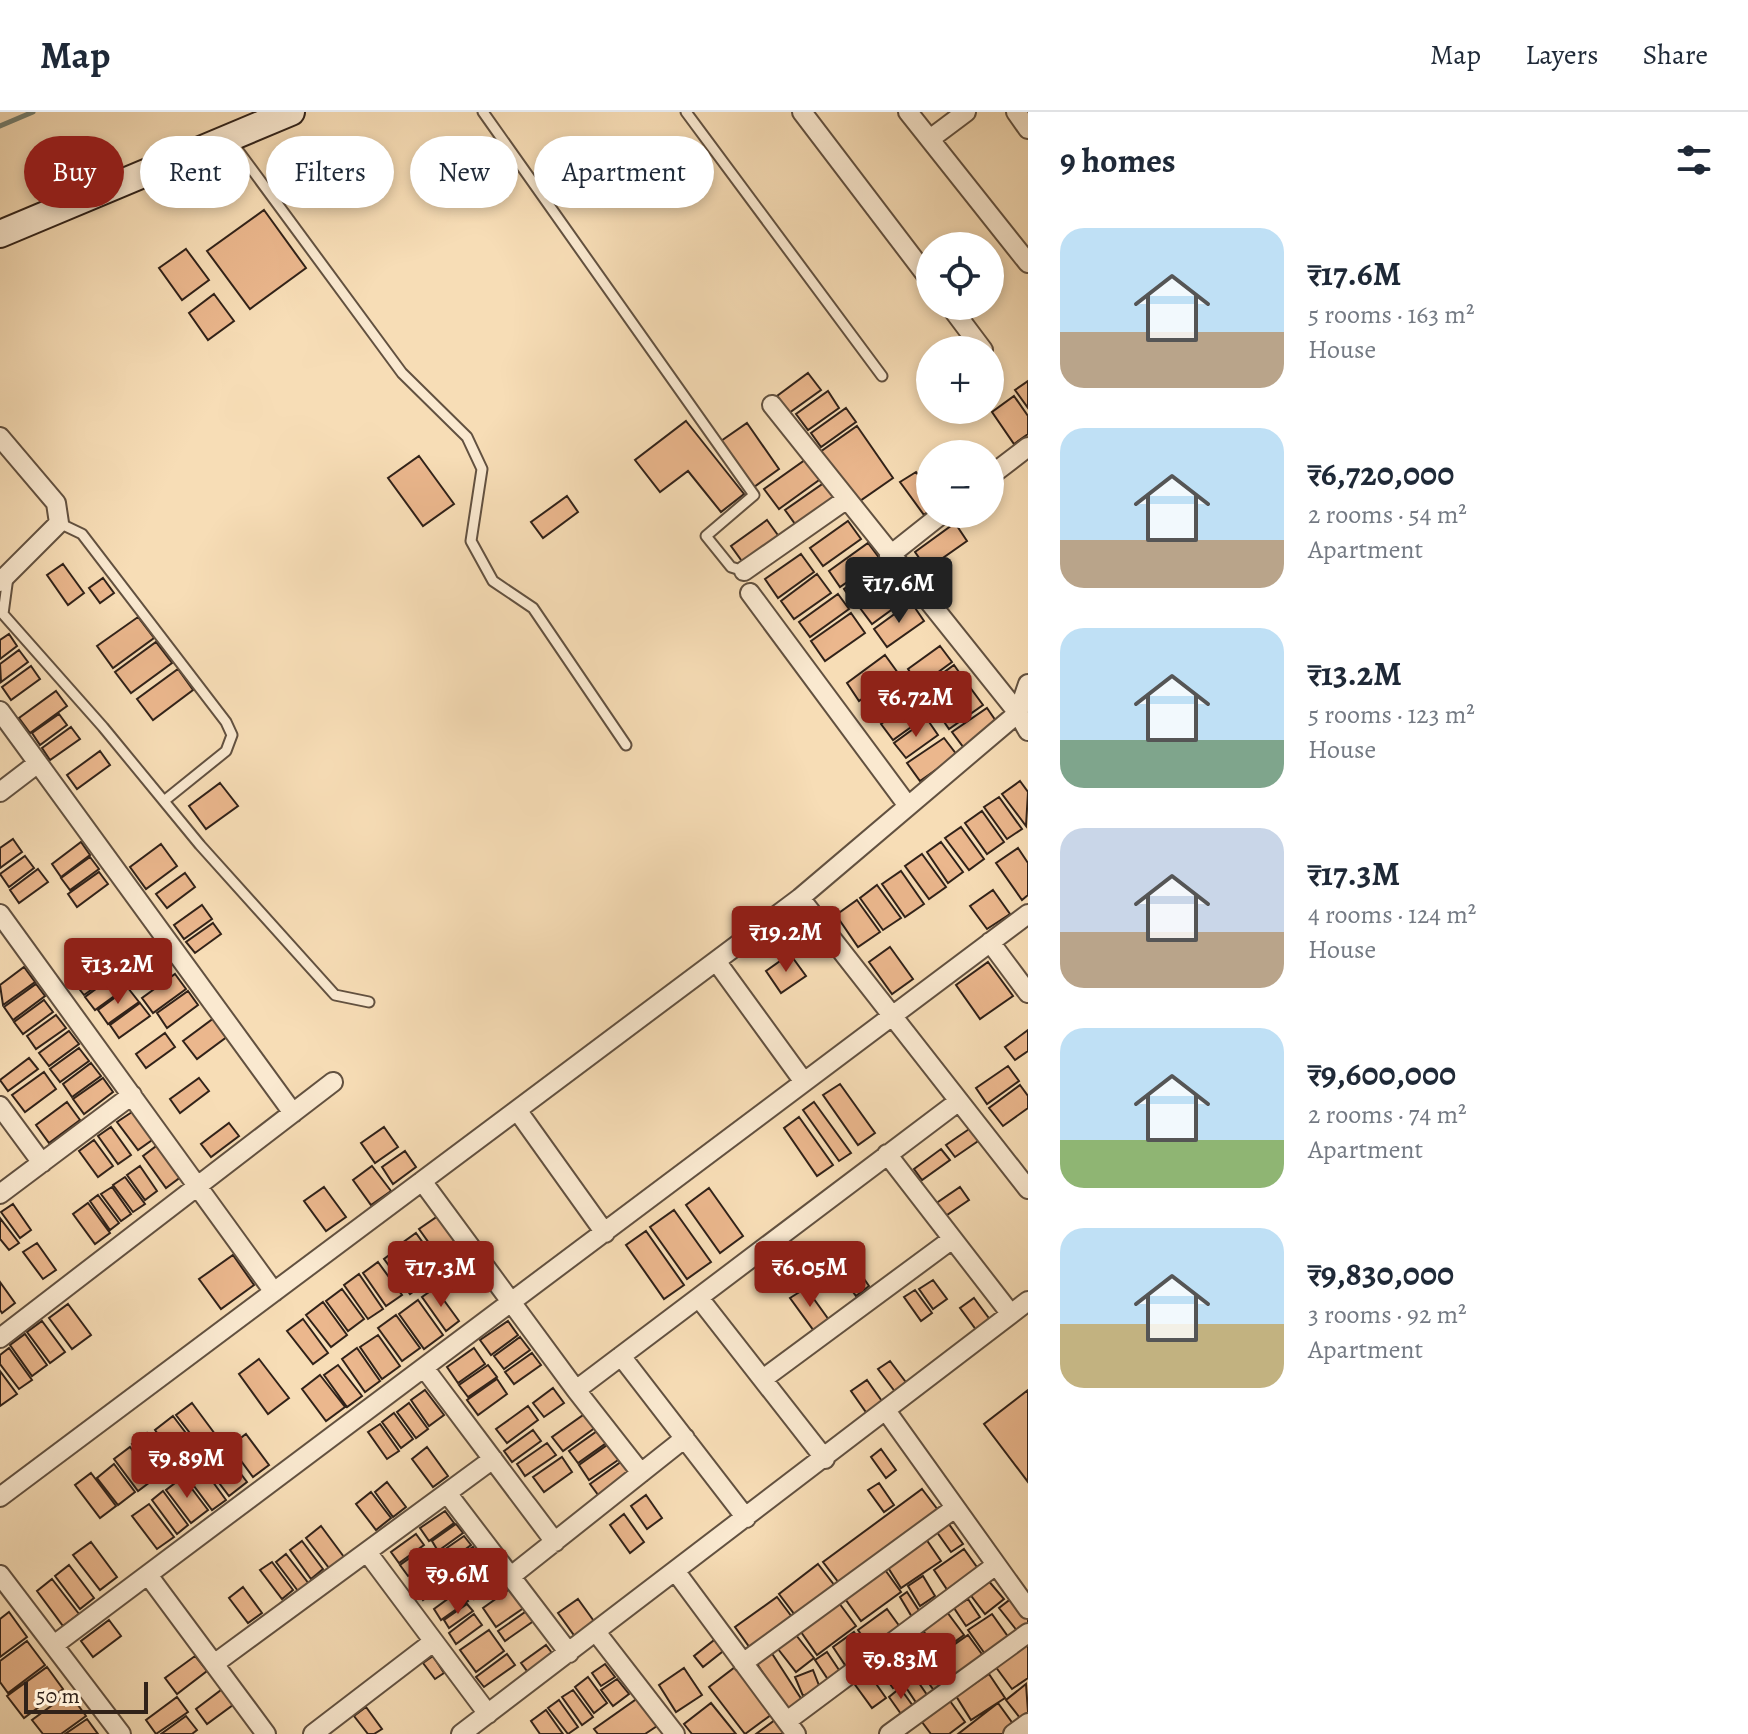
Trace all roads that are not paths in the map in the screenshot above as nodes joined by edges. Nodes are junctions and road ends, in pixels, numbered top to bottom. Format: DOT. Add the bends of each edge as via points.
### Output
graph roads {
  1 [pos="291,112"];
  2 [pos="483,112"];
  3 [pos="686,112"];
  4 [pos="802,112"];
  5 [pos="908,112"];
  6 [pos="966,112"];
  7 [pos="1016,112"];
  8 [pos="1028,129"];
  9 [pos="234,136"];
  10 [pos="930,139"];
  11 [pos="250,167"];
  12 [pos="140,175"];
  13 [pos="0,234"];
  14 [pos="916,262"];
  15 [pos="1028,263"];
  16 [pos="882,376"];
  17 [pos="772,405"];
  18 [pos="0,437"];
  19 [pos="1028,447"];
  20 [pos="1004,465"];
  21 [pos="847,499"];
  22 [pos="59,523"];
  23 [pos="924,528"];
  24 [pos="889,556"];
  25 [pos="744,571"];
  26 [pos="4,579"];
  27 [pos="750,593"];
  28 [pos="1028,684"];
  29 [pos="0,711"];
  30 [pos="1018,713"];
  31 [pos="1028,731"];
  32 [pos="626,745"];
  33 [pos="38,763"];
  34 [pos="0,792"];
  35 [pos="164,801"];
  36 [pos="908,806"];
  37 [pos="800,898"];
  38 [pos="0,914"];
  39 [pos="1028,914"];
  40 [pos="990,942"];
  41 [pos="716,961"];
  42 [pos="1028,993"];
  43 [pos="369,1002"];
  44 [pos="891,1015"];
  45 [pos="333,1082"];
  46 [pos="804,1082"];
  47 [pos="132,1095"];
  48 [pos="959,1101"];
  49 [pos="0,1106"];
  50 [pos="517,1110"];
  51 [pos="293,1113"];
  52 [pos="887,1154"];
  53 [pos="42,1163"];
  54 [pos="422,1181"];
  55 [pos="198,1186"];
  56 [pos="1028,1189"];
  57 [pos="0,1194"];
  58 [pos="605,1233"];
  59 [pos="951,1240"];
  60 [pos="274,1292"];
  61 [pos="699,1298"];
  62 [pos="1028,1301"];
  63 [pos="511,1305"];
  64 [pos="1010,1313"];
  65 [pos="0,1338"];
  66 [pos="621,1356"];
  67 [pos="425,1369"];
  68 [pos="763,1379"];
  69 [pos="576,1390"];
  70 [pos="887,1412"];
  71 [pos="685,1438"];
  72 [pos="493,1459"];
  73 [pos="825,1459"];
  74 [pos="641,1473"];
  75 [pos="447,1493"];
  76 [pos="0,1497"];
  77 [pos="955,1508"];
  78 [pos="746,1518"];
  79 [pos="555,1542"];
  80 [pos="367,1552"];
  81 [pos="996,1565"];
  82 [pos="676,1572"];
  83 [pos="0,1575"];
  84 [pos="148,1575"];
  85 [pos="510,1577"];
  86 [pos="1028,1609"];
  87 [pos="596,1632"];
  88 [pos="1028,1633"];
  89 [pos="433,1642"];
  90 [pos="54,1645"];
  91 [pos="569,1653"];
  92 [pos="743,1663"];
  93 [pos="214,1664"];
  94 [pos="488,1714"];
  95 [pos="1028,1723"];
  96 [pos="792,1728"];
  97 [pos="671,1733"];
  98 [pos="121,1734"];
  99 [pos="266,1734"];
  100 [pos="313,1734"];
  101 [pos="461,1734"];
  102 [pos="889,1734"];
  103 [pos="1013,1734"];
  1 -- 9 [label="main road"];
  2 -- 25 [label="lane" via="754,495 706,536 731,567"];
  3 -- 16 [label="lane"];
  4 -- 14 [label="street"];
  5 -- 10 [label="street"];
  6 -- 10 [label="street"];
  7 -- 8 [label="street"];
  10 -- 15 [label="street"];
  11 -- 32 [label="lane" via="402,373 467,437 482,469 471,541 493,581 533,608"];
  12 -- 13 [label="main road"];
  17 -- 21 [label="street"];
  18 -- 22 [label="street" via="56,503"];
  19 -- 20 [label="street"];
  21 -- 24 [label="street"];
  21 -- 25 [label="street"];
  22 -- 26 [label="street"];
  22 -- 35 [label="lane" via="82,534 232,735 226,751"];
  23 -- 24 [label="street"];
  24 -- 30 [label="street"];
  26 -- 35 [label="lane" via="3,614"];
  27 -- 36 [label="street"];
  28 -- 30 [label="street"];
  29 -- 33 [label="street"];
  30 -- 31 [label="street"];
  30 -- 36 [label="street"];
  33 -- 34 [label="street"];
  33 -- 51 [label="street"];
  35 -- 43 [label="lane" via="335,995"];
  36 -- 37 [label="street"];
  37 -- 41 [label="street"];
  37 -- 44 [label="street"];
  38 -- 47 [label="street"];
  39 -- 40 [label="street"];
  40 -- 42 [label="street"];
  40 -- 44 [label="street"];
  41 -- 46 [label="street"];
  41 -- 50 [label="street"];
  44 -- 46 [label="street"];
  44 -- 48 [label="street"];
  45 -- 51 [label="street"];
  46 -- 58 [label="street"];
  47 -- 53 [label="street"];
  47 -- 55 [label="street"];
  48 -- 52 [label="street"];
  48 -- 56 [label="street"];
  49 -- 53 [label="street"];
  50 -- 54 [label="street"];
  50 -- 58 [label="street"];
  51 -- 55 [label="street"];
  52 -- 59 [label="street"];
  52 -- 61 [label="street"];
  53 -- 57 [label="street"];
  54 -- 60 [label="street"];
  54 -- 63 [label="street"];
  55 -- 60 [label="street"];
  55 -- 65 [label="street"];
  58 -- 63 [label="street"];
  59 -- 64 [label="street"];
  59 -- 68 [label="street"];
  60 -- 76 [label="street"];
  61 -- 66 [label="street"];
  61 -- 68 [label="street"];
  62 -- 64 [label="street"];
  63 -- 67 [label="street"];
  63 -- 69 [label="street"];
  64 -- 70 [label="street"];
  66 -- 69 [label="street"];
  66 -- 71 [label="street"];
  67 -- 72 [label="street"];
  67 -- 84 [label="street"];
  68 -- 73 [label="street"];
  69 -- 74 [label="street"];
  70 -- 73 [label="street"];
  70 -- 77 [label="street"];
  71 -- 74 [label="street"];
  71 -- 78 [label="street"];
  72 -- 75 [label="street"];
  72 -- 79 [label="street"];
  73 -- 78 [label="street"];
  74 -- 79 [label="street"];
  75 -- 80 [label="street"];
  75 -- 85 [label="street"];
  77 -- 81 [label="street"];
  77 -- 92 [label="street"];
  78 -- 82 [label="street"];
  79 -- 85 [label="street"];
  80 -- 89 [label="street"];
  80 -- 93 [label="street"];
  81 -- 86 [label="street"];
  81 -- 96 [label="street"];
  82 -- 87 [label="street"];
  82 -- 92 [label="street"];
  83 -- 90 [label="street"];
  84 -- 90 [label="street"];
  84 -- 93 [label="street"];
  85 -- 91 [label="street"];
  87 -- 91 [label="street"];
  87 -- 97 [label="street"];
  88 -- 102 [label="street"];
  89 -- 94 [label="street"];
  89 -- 100 [label="street"];
  90 -- 98 [label="street"];
  91 -- 94 [label="street"];
  92 -- 96 [label="street"];
  93 -- 99 [label="street"];
  94 -- 101 [label="street"];
  95 -- 103 [label="street"];
}
